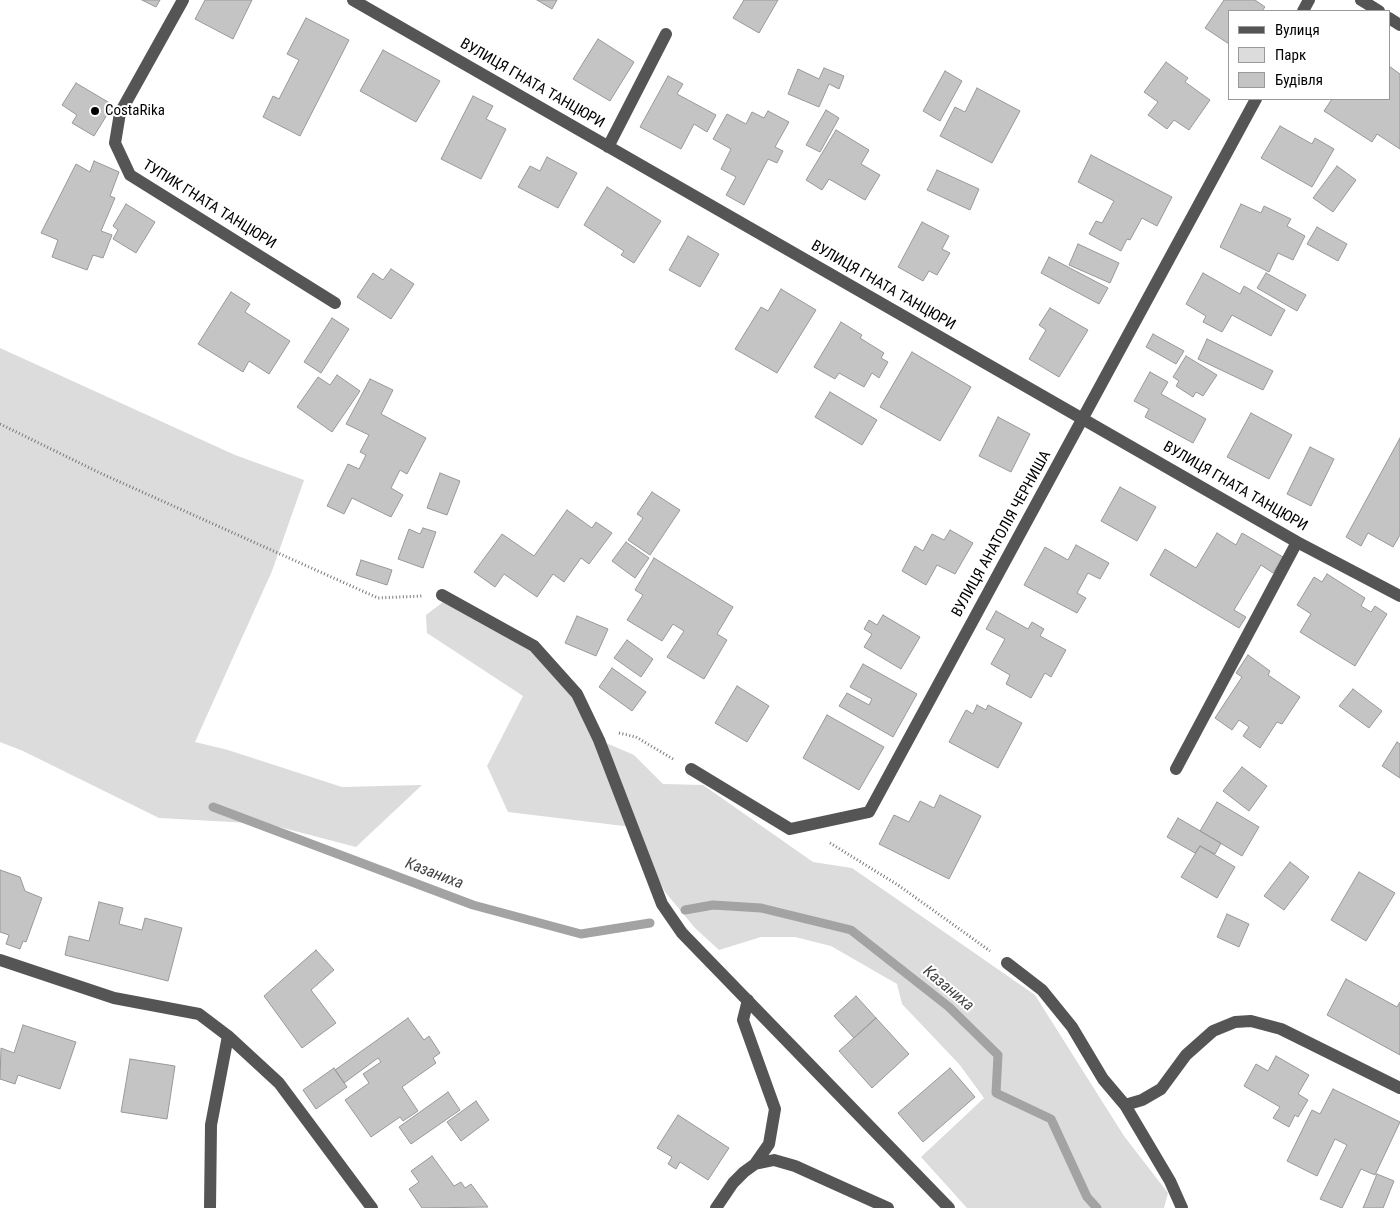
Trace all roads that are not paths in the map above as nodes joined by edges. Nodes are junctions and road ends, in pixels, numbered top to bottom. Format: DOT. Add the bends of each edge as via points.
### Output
graph roads {
  1 [pos="183,0"];
  2 [pos="353,0"];
  3 [pos="1361,0"];
  4 [pos="1376,10"];
  5 [pos="666,34"];
  6 [pos="1255,100"];
  7 [pos="608,147"];
  8 [pos="335,303"];
  9 [pos="1083,419"];
  10 [pos="1297,542"];
  11 [pos="442,595"];
  12 [pos="1400,596"];
  13 [pos="691,769"];
  14 [pos="1176,769"];
  15 [pos="0,960"];
  16 [pos="1007,963"];
  17 [pos="748,1000"];
  18 [pos="228,1036"];
  19 [pos="1400,1088"];
  20 [pos="1125,1105"];
  21 [pos="755,1164"];
  22 [pos="210,1208"];
  23 [pos="372,1208"];
  24 [pos="716,1208"];
  25 [pos="888,1208"];
  26 [pos="949,1208"];
  27 [pos="1182,1208"];
  1 -- 8 [label="street, ТУПИК ГНАТА ТАНЦЮРИ" via="120,114 114,143 130,175"];
  2 -- 7 [label="street, ВУЛИЦЯ ГНАТА ТАНЦЮРИ"];
  3 -- 4 [label="street"];
  5 -- 7 [label="street"];
  6 -- 9 [label="street, ВУЛИЦЯ АНАТОЛІЯ ЧЕРНИША"];
  7 -- 9 [label="street, ВУЛИЦЯ ГНАТА ТАНЦЮРИ"];
  9 -- 10 [label="street, ВУЛИЦЯ ГНАТА ТАНЦЮРИ"];
  9 -- 13 [label="street, ВУЛИЦЯ АНАТОЛІЯ ЧЕРНИША" via="870,812 790,829"];
  10 -- 12 [label="street, ВУЛИЦЯ ГНАТА ТАНЦЮРИ"];
  10 -- 14 [label="street"];
  11 -- 17 [label="street" via="534,646 577,694 662,904 682,933"];
  15 -- 18 [label="street" via="114,998 199,1014"];
  16 -- 20 [label="street" via="1042,990 1072,1027 1103,1079"];
  17 -- 21 [label="street" via="743,1020 775,1109 769,1144"];
  17 -- 26 [label="street"];
  18 -- 22 [label="street" via="211,1125"];
  18 -- 23 [label="street" via="279,1083"];
  19 -- 20 [label="street" via="1282,1028 1250,1021 1235,1022 1213,1031 1186,1055 1161,1089"];
  20 -- 27 [label="street" via="1170,1181"];
  21 -- 24 [label="street" via="733,1183"];
  21 -- 25 [label="street" via="774,1160 795,1166"];
}
